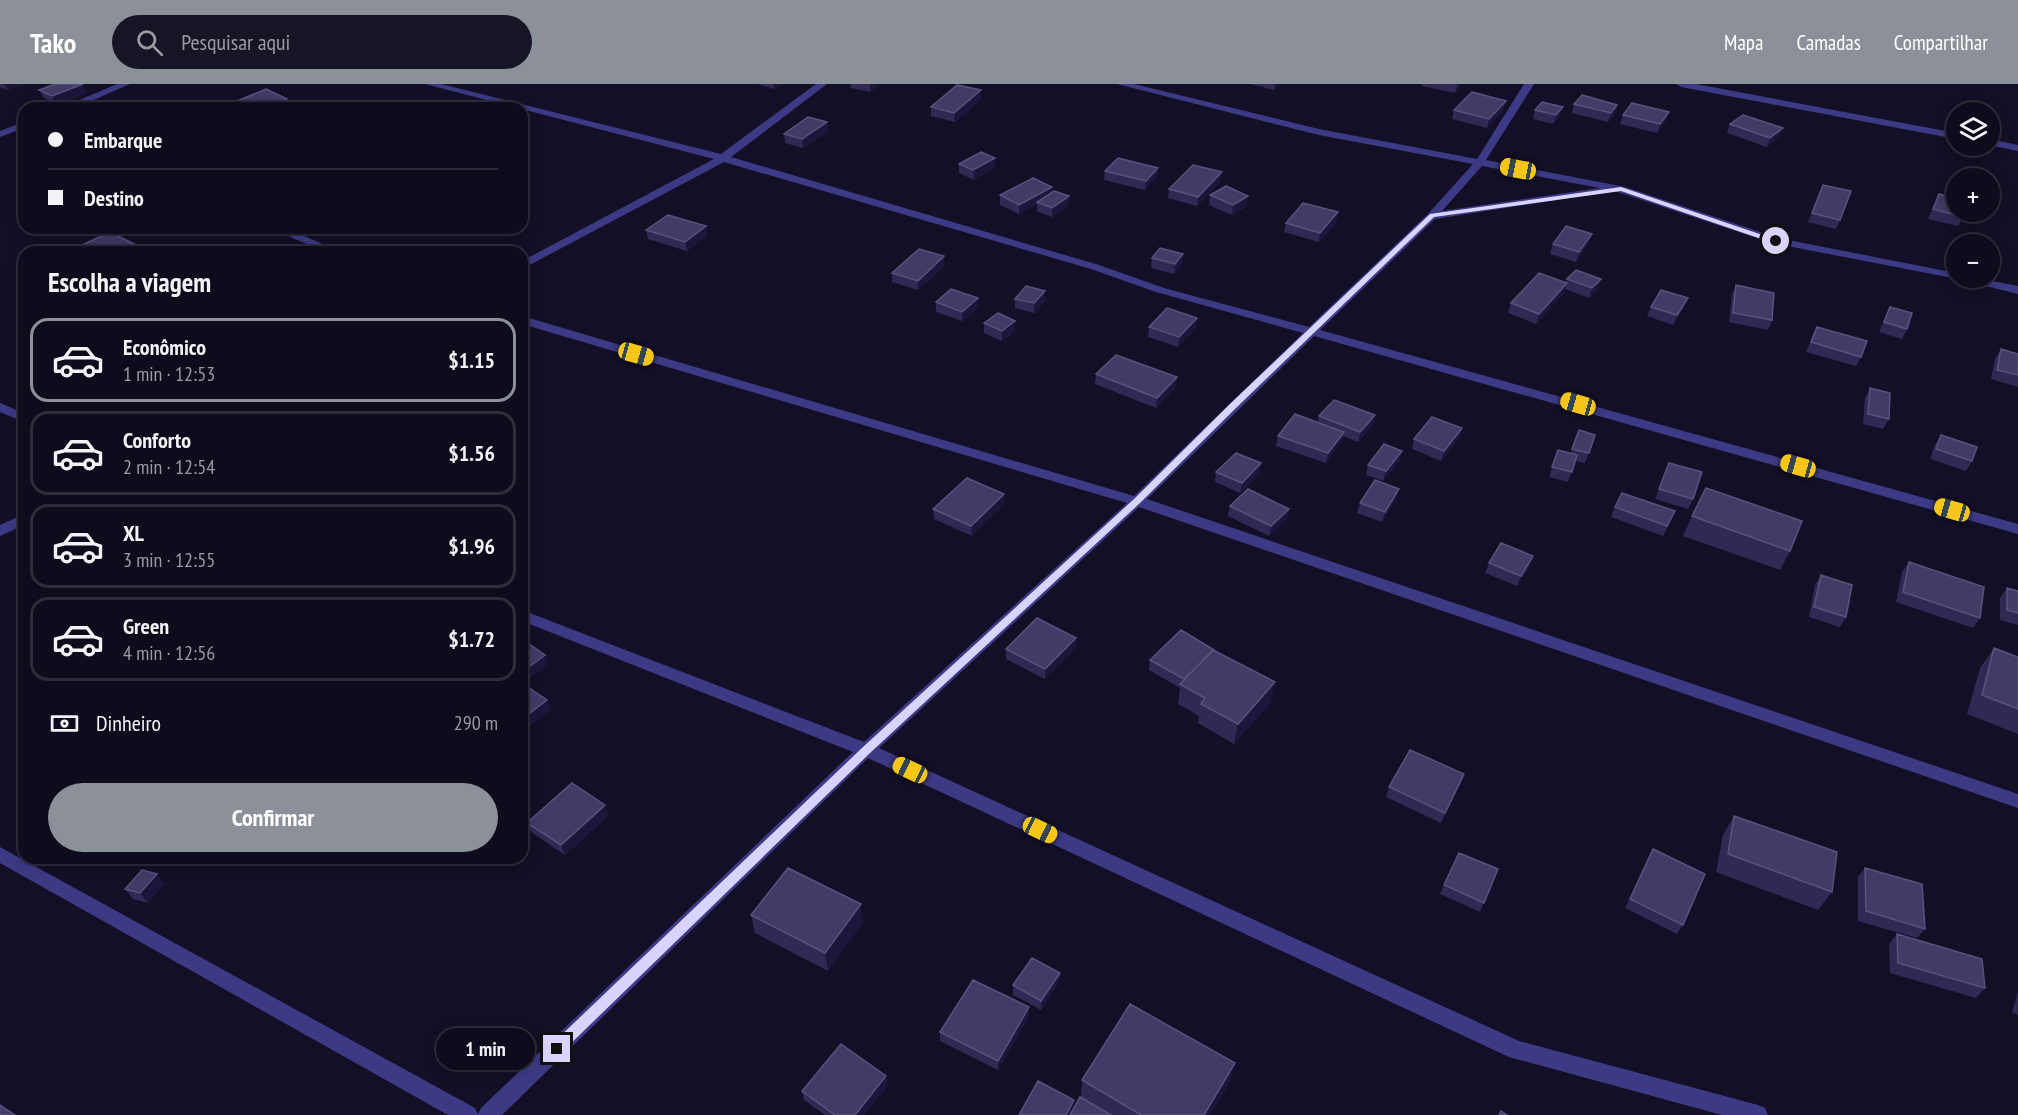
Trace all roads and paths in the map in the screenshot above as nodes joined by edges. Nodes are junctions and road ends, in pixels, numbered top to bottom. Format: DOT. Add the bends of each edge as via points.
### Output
graph roads {
  1 [pos="125,84"];
  2 [pos="430,84"];
  3 [pos="822,84"];
  4 [pos="1122,84"];
  5 [pos="1529,84"];
  6 [pos="1681,84"];
  7 [pos="81,102"];
  8 [pos="501,102"];
  9 [pos="528,109"];
  10 [pos="18,127"];
  11 [pos="3,131"];
  12 [pos="18,134"];
  13 [pos="1946,134"];
  14 [pos="2000,144"];
  15 [pos="2018,148"];
  16 [pos="723,158"];
  17 [pos="1480,162"];
  18 [pos="1621,189"];
  19 [pos="1432,216"];
  20 [pos="291,234"];
  21 [pos="320,246"];
  22 [pos="528,263"];
  23 [pos="1946,274"];
  24 [pos="2000,286"];
  25 [pos="2018,290"];
  26 [pos="528,322"];
  27 [pos="1311,333"];
  28 [pos="0,407"];
  29 [pos="18,415"];
  30 [pos="1137,501"];
  31 [pos="18,522"];
  32 [pos="2018,529"];
  33 [pos="0,531"];
  34 [pos="528,617"];
  35 [pos="866,750"];
  36 [pos="2018,801"];
  37 [pos="0,854"];
  38 [pos="468,1115"];
  39 [pos="488,1115"];
  40 [pos="1758,1115"];
  1 -- 7 [label="street"];
  2 -- 8 [label="street"];
  3 -- 16 [label="street"];
  4 -- 17 [label="street" via="1319,132"];
  5 -- 17 [label="street"];
  6 -- 13 [label="street"];
  9 -- 16 [label="street"];
  10 -- 11 [label="street"];
  11 -- 12 [label="street"];
  14 -- 15 [label="street"];
  16 -- 22 [label="street"];
  16 -- 27 [label="street"];
  17 -- 18 [label="street"];
  17 -- 19 [label="street"];
  18 -- 19 [label="street"];
  18 -- 23 [label="street" via="1776,241"];
  19 -- 27 [label="street"];
  20 -- 21 [label="street"];
  24 -- 25 [label="street"];
  26 -- 30 [label="street"];
  27 -- 30 [label="street"];
  27 -- 32 [label="street"];
  28 -- 29 [label="street"];
  30 -- 35 [label="street"];
  30 -- 36 [label="street"];
  31 -- 33 [label="street"];
  34 -- 35 [label="street"];
  35 -- 39 [label="street"];
  35 -- 40 [label="street" via="1516,1050"];
  37 -- 38 [label="street"];
}
